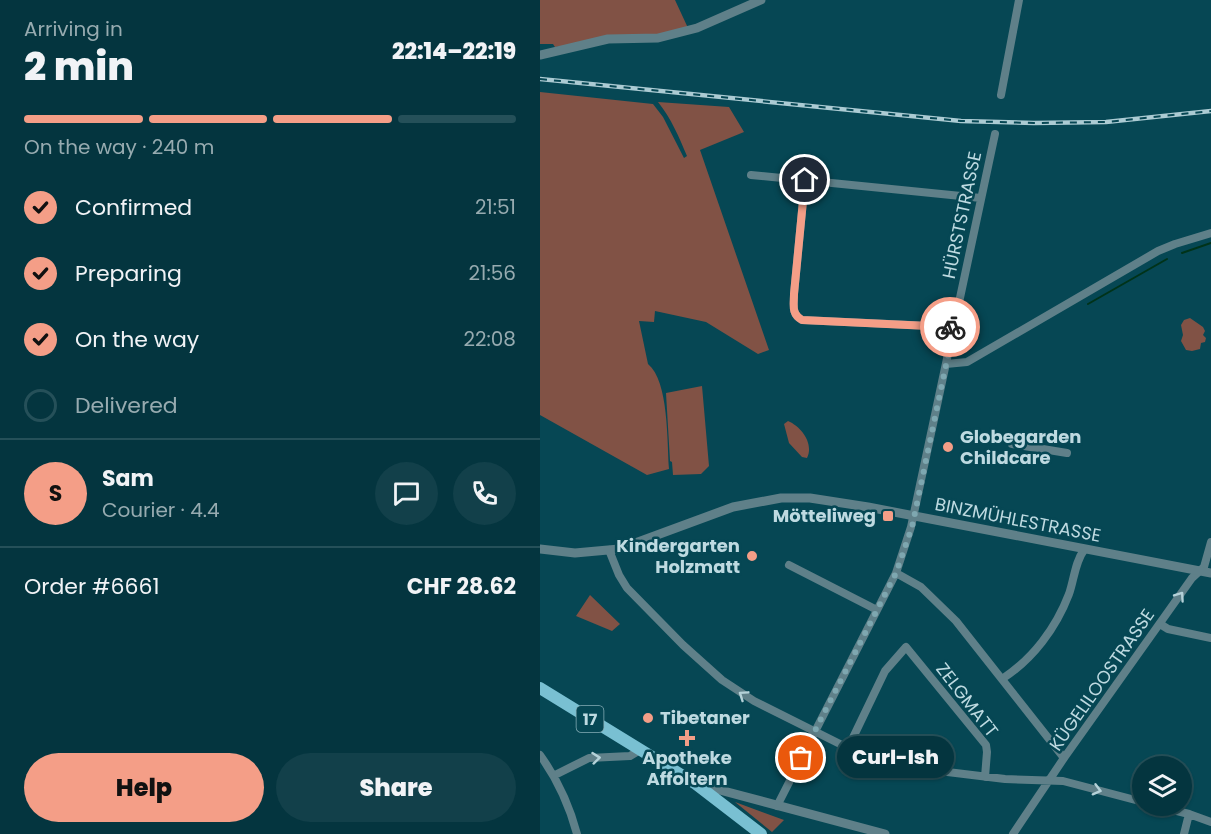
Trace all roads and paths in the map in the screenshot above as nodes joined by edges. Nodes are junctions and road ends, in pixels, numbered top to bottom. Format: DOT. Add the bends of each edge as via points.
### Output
graph roads {
  1 [pos="761,0"];
  2 [pos="1019,0"];
  3 [pos="540,55"];
  4 [pos="1001,95"];
  5 [pos="995,134"];
  6 [pos="751,175"];
  7 [pos="805,180"];
  8 [pos="981,198"];
  9 [pos="1211,233"];
  10 [pos="954,327"];
  11 [pos="946,364"];
  12 [pos="1012,444"];
  13 [pos="1068,453"];
  14 [pos="914,516"];
  15 [pos="1211,542"];
  16 [pos="540,549"];
  17 [pos="609,550"];
  18 [pos="1084,550"];
  19 [pos="789,565"];
  20 [pos="1198,572"];
  21 [pos="896,573"];
  22 [pos="1211,573"];
  23 [pos="877,610"];
  24 [pos="1160,624"];
  25 [pos="1211,638"];
  26 [pos="1002,679"];
  27 [pos="540,688"];
  28 [pos="814,732"];
  29 [pos="848,748"];
  30 [pos="640,750"];
  31 [pos="540,755"];
  32 [pos="1064,758"];
  33 [pos="555,775"];
  34 [pos="985,777"];
  35 [pos="1050,782"];
  36 [pos="696,784"];
  37 [pos="1132,799"];
  38 [pos="777,806"];
  39 [pos="1192,815"];
  40 [pos="1189,816"];
  41 [pos="1211,822"];
  42 [pos="577,834"];
  43 [pos="761,834"];
  44 [pos="885,834"];
  45 [pos="1013,834"];
  46 [pos="1184,834"];
  1 -- 3 [label="street" via="697,28 658,38 608,39"];
  2 -- 4 [label="street"];
  5 -- 8 [label="street, HÜRSTSTRASSE"];
  6 -- 7 [label="street"];
  7 -- 8 [label="street"];
  7 -- 10 [label="street" via="794,294 796,317"];
  8 -- 10 [label="street, HÜRSTSTRASSE"];
  9 -- 11 [label="street" via="1158,251 967,362"];
  10 -- 11 [label="street, HÜRSTSTRASSE"];
  11 -- 14 [label="street, HÜRSTSTRASSE"];
  12 -- 13 [label="street"];
  14 -- 17 [label="street, BINZMÜHLESTRASSE" via="814,498 782,498 733,507"];
  14 -- 18 [label="street, BINZMÜHLESTRASSE"];
  14 -- 21 [label="street, HÜRSTSTRASSE"];
  15 -- 20 [label="street, KÜGELILOOSTRASSE" via="1204,567"];
  16 -- 17 [label="street, BINZMÜHLESTRASSE" via="575,553"];
  28 -- 17 [label="street, one-way" via="754,701 701,663 627,588"];
  18 -- 20 [label="street, BINZMÜHLESTRASSE"];
  18 -- 26 [label="street" via="1054,624 1024,662"];
  19 -- 23 [label="street"];
  20 -- 22 [label="street, BINZMÜHLESTRASSE"];
  24 -- 20 [label="street, KÜGELILOOSTRASSE, one-way"];
  21 -- 23 [label="street, HÜRSTSTRASSE"];
  21 -- 26 [label="street" via="936,600"];
  23 -- 28 [label="street, HÜRSTSTRASSE"];
  24 -- 25 [label="street"];
  24 -- 32 [label="street, KÜGELILOOSTRASSE"];
  26 -- 32 [label="street"];
  27 -- 30 [label="main road, 17"];
  28 -- 29 [label="street"];
  28 -- 38 [label="street, HÜRSTSTRASSE"];
  29 -- 34 [label="street" via="931,770"];
  29 -- 34 [label="street, ZELGMATT" via="885,671 906,647 986,746"];
  33 -- 30 [label="street, one-way" via="589,758 630,756"];
  30 -- 36 [label="main road, 17"];
  31 -- 33 [label="street"];
  32 -- 35 [label="street, KÜGELILOOSTRASSE"];
  33 -- 42 [label="street"];
  34 -- 35 [label="street"];
  35 -- 37 [label="street, one-way" via="1063,781"];
  35 -- 45 [label="street, KÜGELILOOSTRASSE"];
  36 -- 38 [label="street"];
  36 -- 43 [label="main road, 17"];
  38 -- 44 [label="street"];
  39 -- 41 [label="street"];
  40 -- 46 [label="street"];
}
